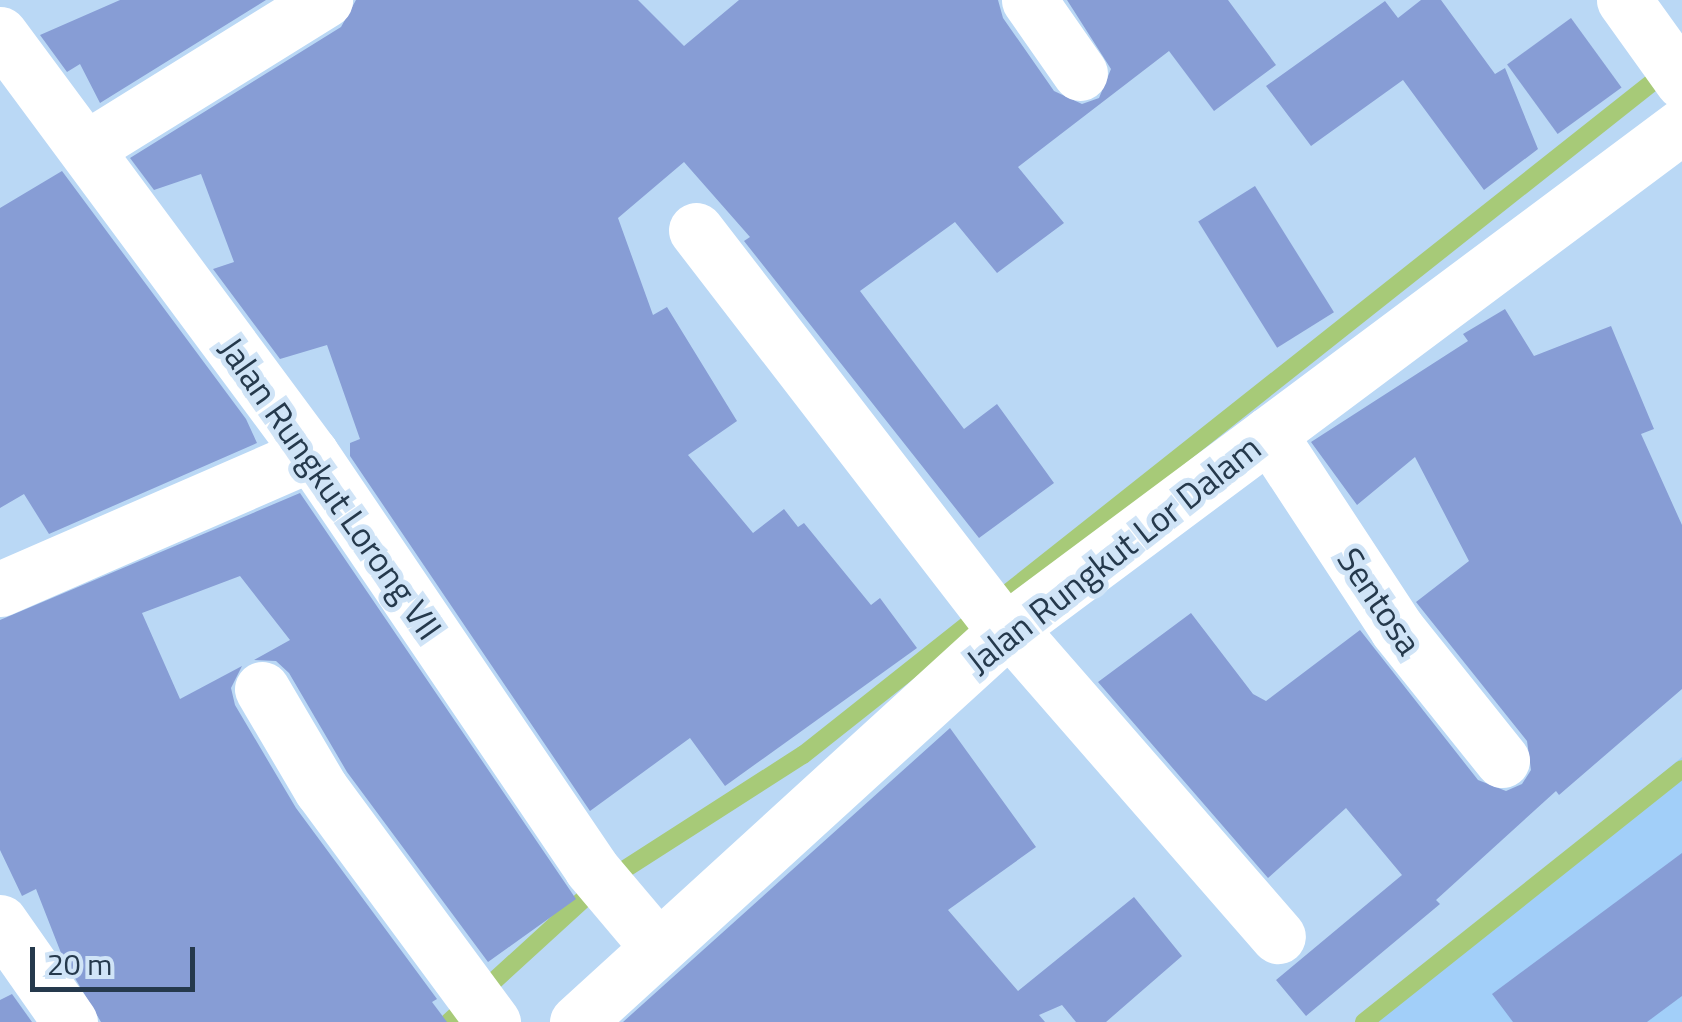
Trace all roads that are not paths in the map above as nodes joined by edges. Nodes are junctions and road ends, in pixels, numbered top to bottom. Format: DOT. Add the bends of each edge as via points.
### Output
graph roads {
  1 [pos="326,0"];
  2 [pos="1029,0"];
  3 [pos="1624,0"];
  4 [pos="0,34"];
  5 [pos="1672,56"];
  6 [pos="1080,74"];
  7 [pos="1682,126"];
  8 [pos="88,147"];
  9 [pos="696,230"];
  10 [pos="1269,434"];
  11 [pos="311,454"];
  12 [pos="0,589"];
  13 [pos="996,616"];
  14 [pos="262,688"];
  15 [pos="1502,760"];
  16 [pos="0,922"];
  17 [pos="1278,936"];
  18 [pos="656,945"];
  19 [pos="485,1012"];
  20 [pos="70,1022"];
  21 [pos="577,1022"];
  1 -- 8 [label="street"];
  2 -- 6 [label="street"];
  3 -- 5 [label="street"];
  4 -- 8 [label="street, Jalan Rungkut Lorong VII"];
  7 -- 10 [label="street, Jalan Rungkut Lor Dalam"];
  8 -- 11 [label="street, Jalan Rungkut Lorong VII"];
  9 -- 13 [label="street"];
  10 -- 13 [label="street, Jalan Rungkut Lor Dalam"];
  10 -- 15 [label="street, Sentosa" via="1397,629"];
  11 -- 12 [label="street"];
  11 -- 18 [label="street, Jalan Rungkut Lorong VII" via="604,883"];
  13 -- 17 [label="street"];
  13 -- 18 [label="street, Jalan Rungkut Lor Dalam"];
  14 -- 19 [label="street" via="321,789"];
  16 -- 20 [label="street"];
  18 -- 21 [label="street, Jalan Rungkut Lor Dalam"];
}
